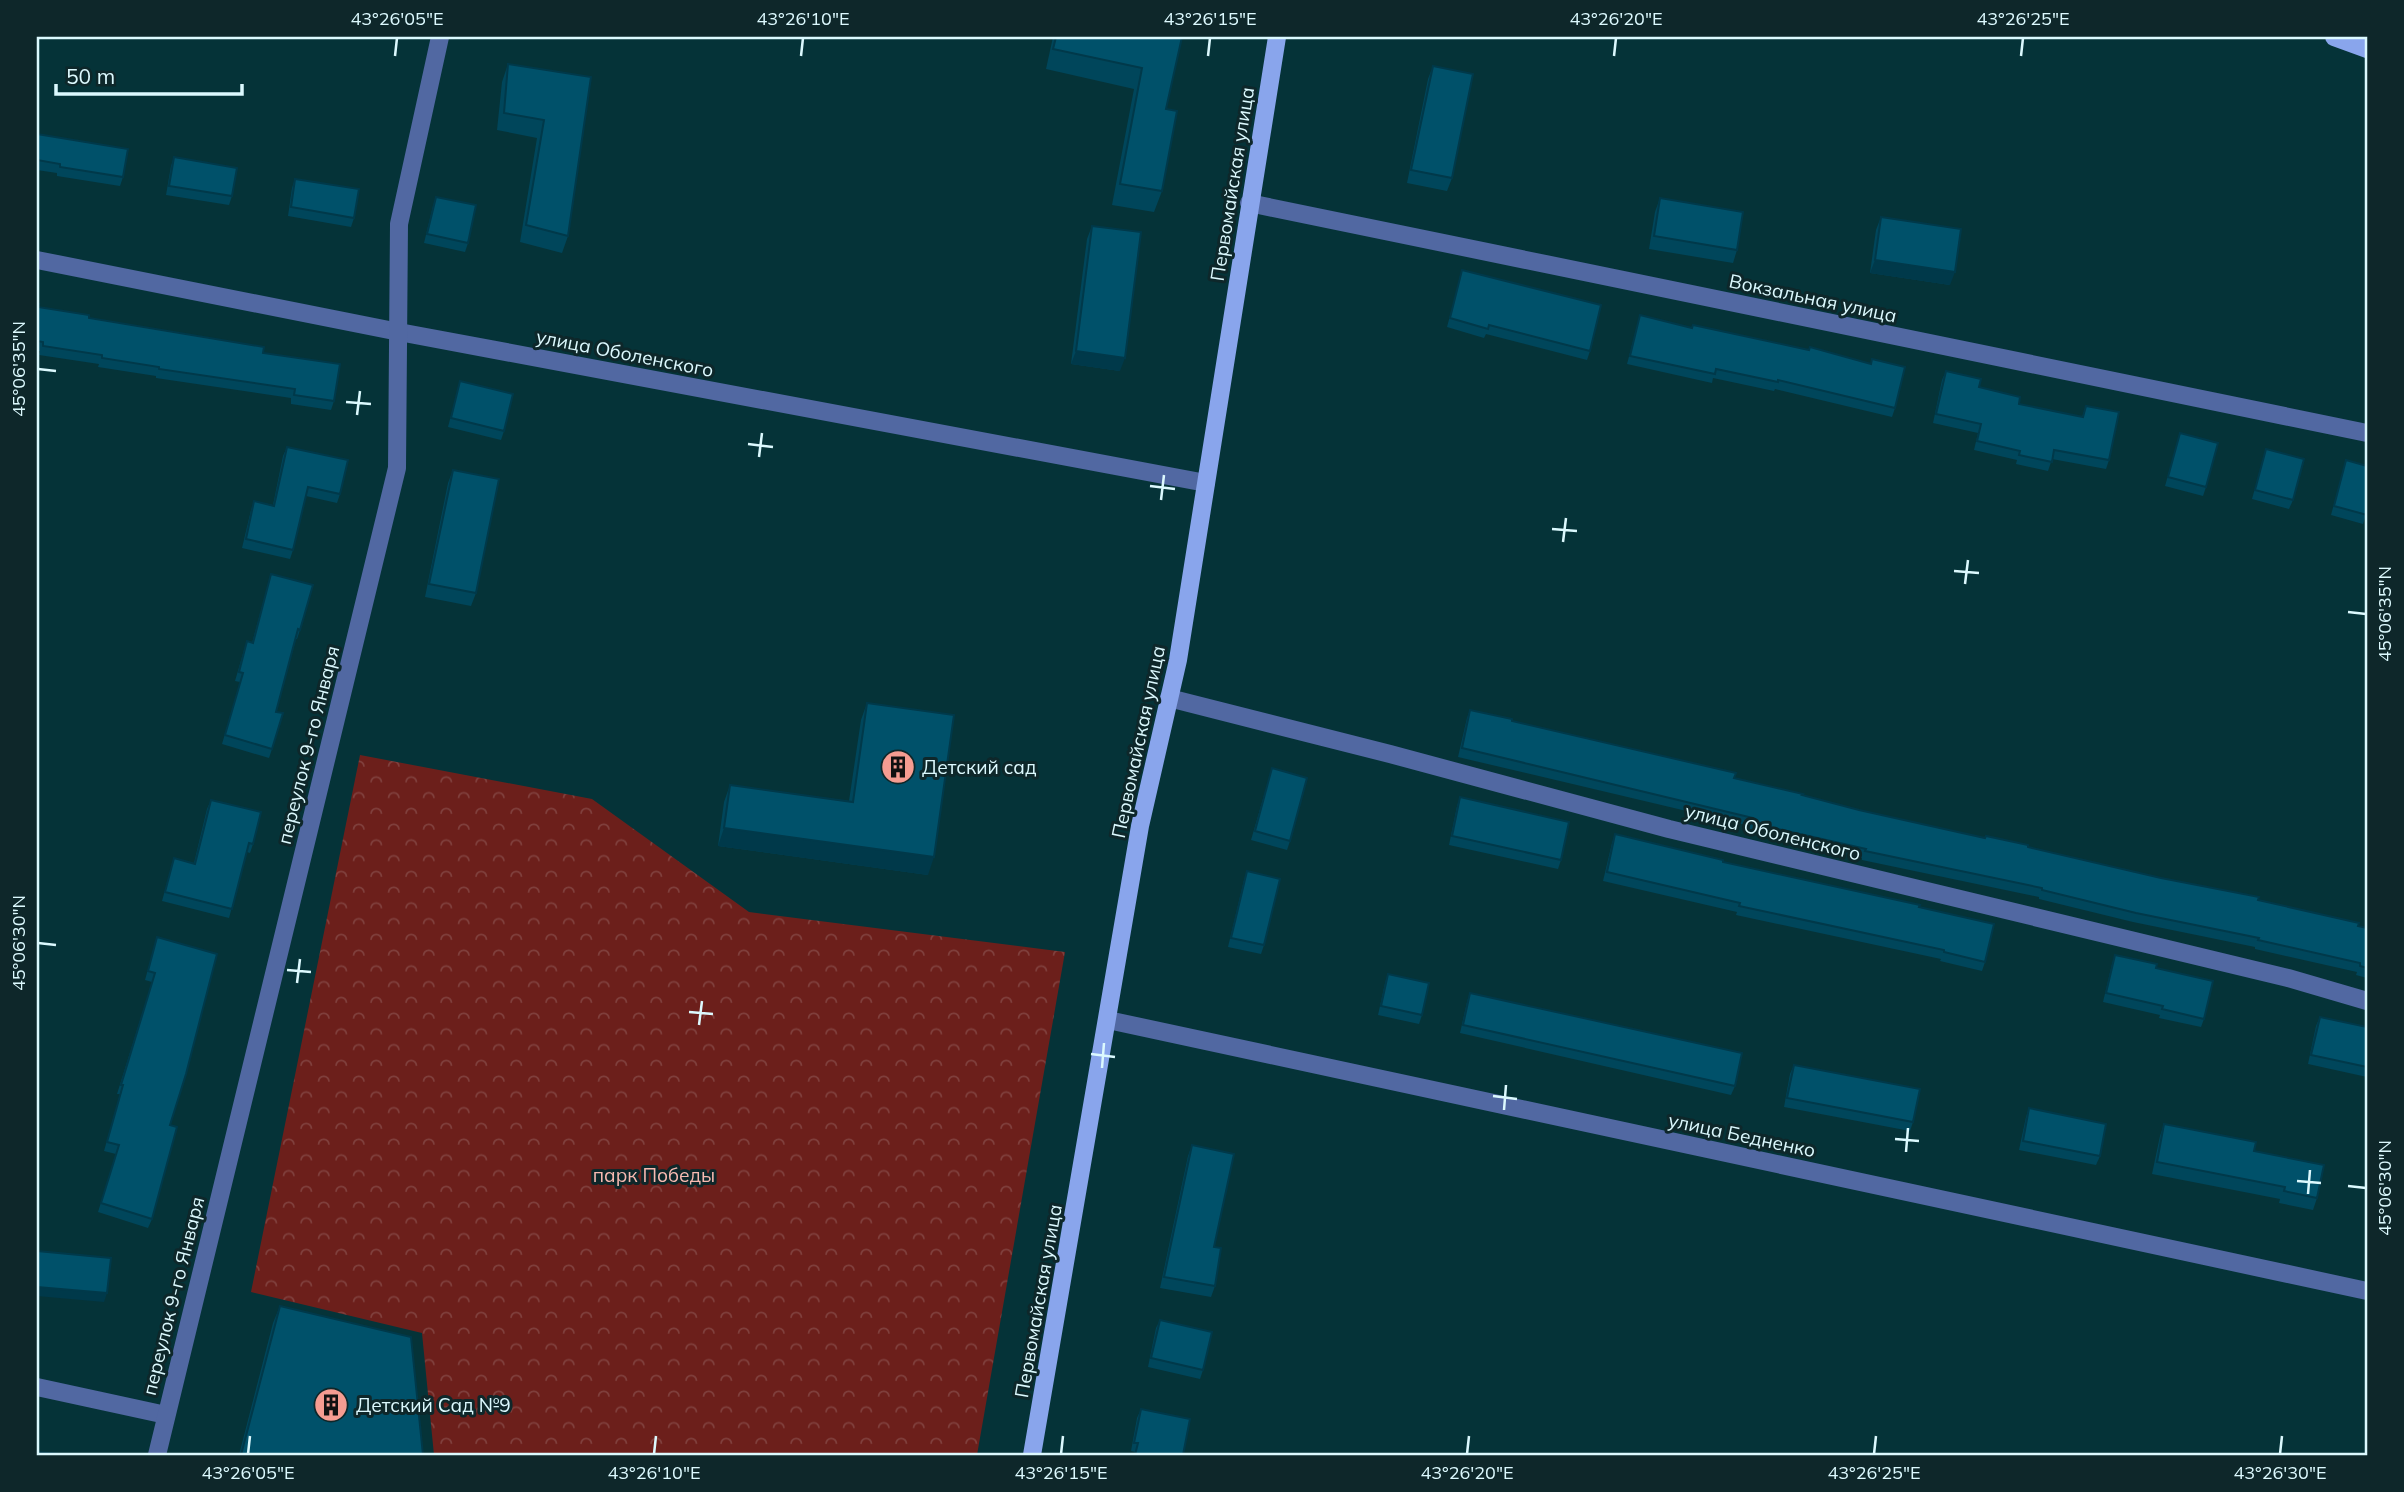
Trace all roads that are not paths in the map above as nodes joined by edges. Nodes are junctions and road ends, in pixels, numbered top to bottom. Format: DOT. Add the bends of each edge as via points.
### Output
graph roads {
  1 [pos="440,37"];
  2 [pos="1277,37"];
  3 [pos="2334,37"];
  4 [pos="2367,49"];
  5 [pos="1250,203"];
  6 [pos="37,260"];
  7 [pos="399,332"];
  8 [pos="2367,433"];
  9 [pos="1206,483"];
  10 [pos="1169,698"];
  11 [pos="2367,1001"];
  12 [pos="1108,1020"];
  13 [pos="2367,1291"];
  14 [pos="37,1388"];
  15 [pos="166,1415"];
  16 [pos="157,1455"];
  17 [pos="1032,1455"];
  1 -- 7 [label="street, переулок 9-го Января" via="399,224"];
  2 -- 5 [label="main road, Первомайская улица"];
  3 -- 4 [label="main road"];
  5 -- 8 [label="street, Вокзальная улица"];
  5 -- 9 [label="main road, Первомайская улица"];
  6 -- 7 [label="street, улица Оболенского"];
  7 -- 9 [label="street, улица Оболенского"];
  7 -- 15 [label="street, переулок 9-го Января" via="397,468"];
  9 -- 10 [label="main road, Первомайская улица"];
  10 -- 11 [label="street, улица Оболенского"];
  10 -- 12 [label="main road, Первомайская улица" via="1140,826"];
  12 -- 13 [label="street, улица Бедненко"];
  12 -- 17 [label="main road, Первомайская улица"];
  14 -- 15 [label="street"];
  15 -- 16 [label="street, переулок 9-го Января"];
}
